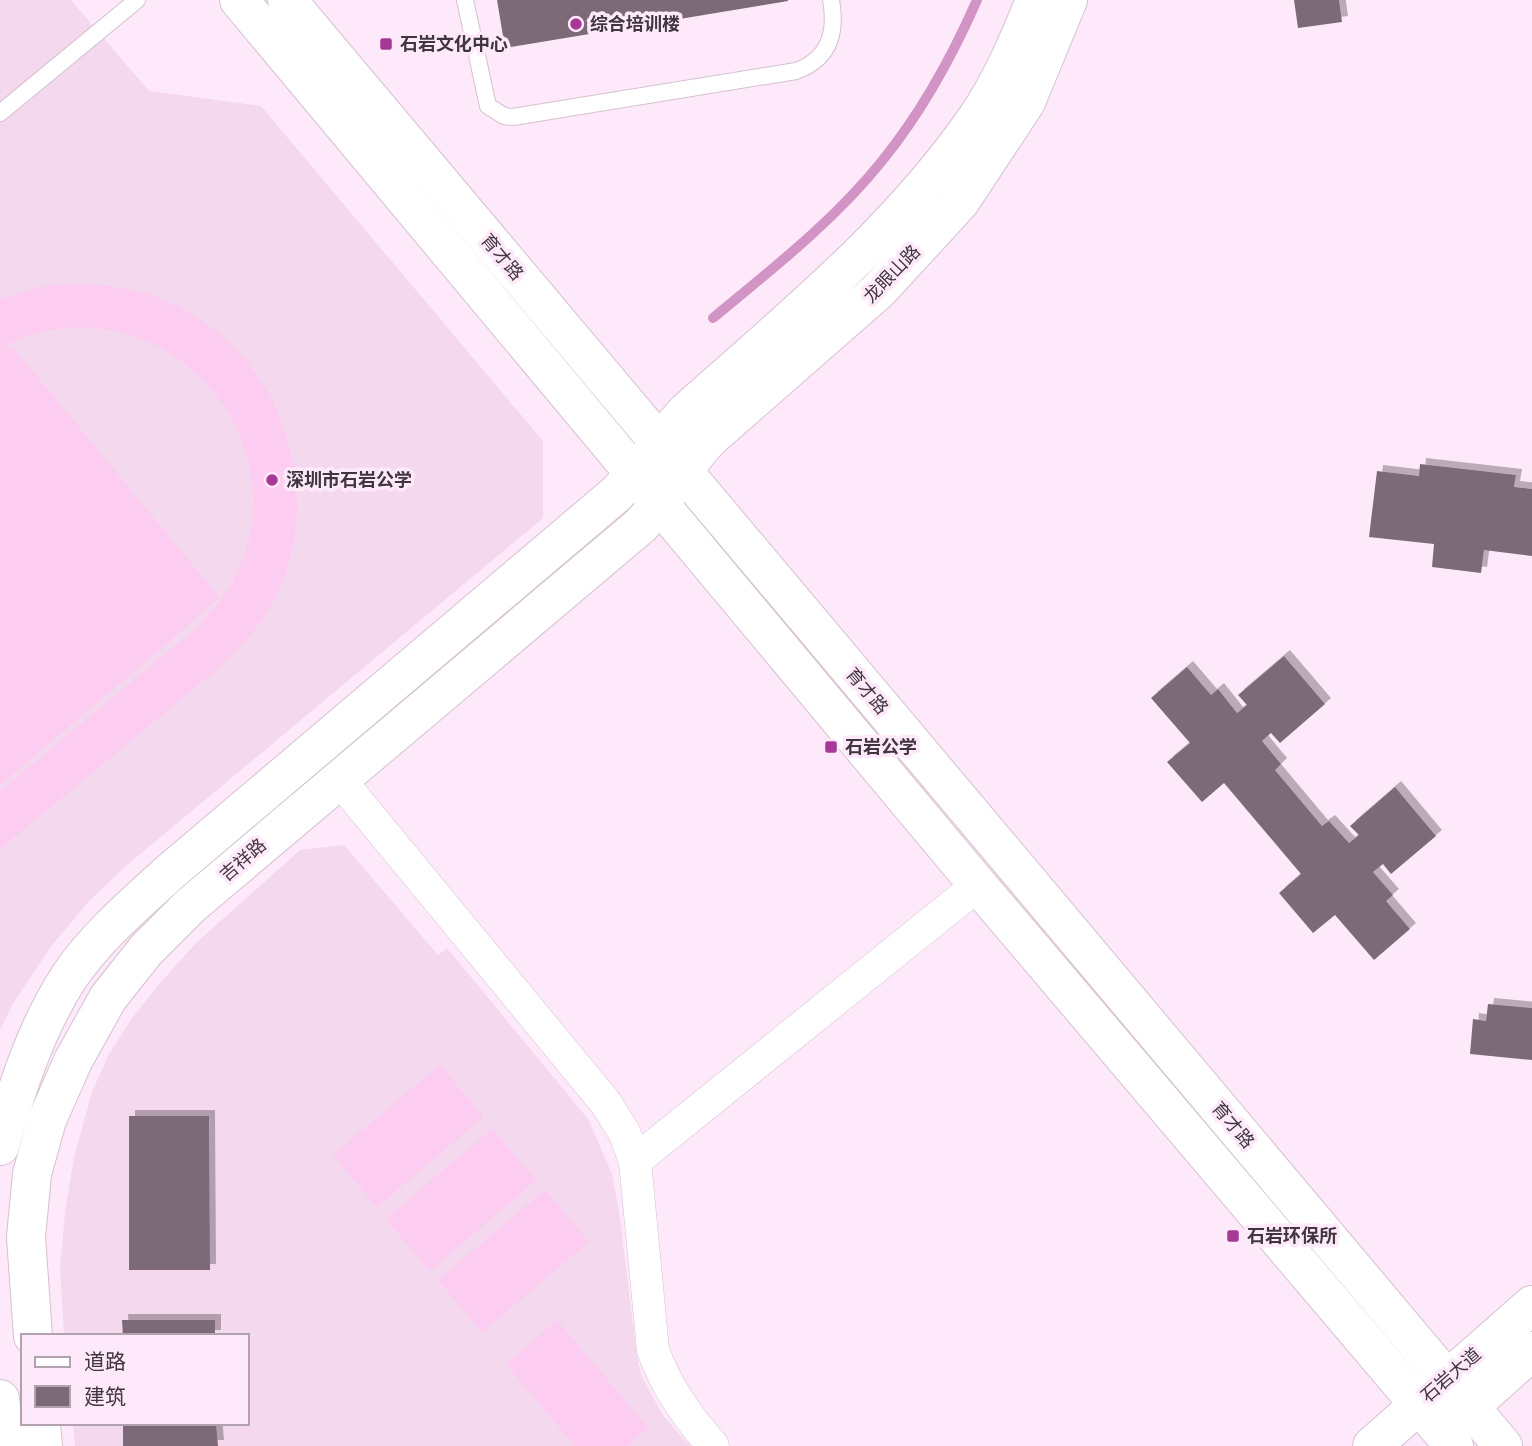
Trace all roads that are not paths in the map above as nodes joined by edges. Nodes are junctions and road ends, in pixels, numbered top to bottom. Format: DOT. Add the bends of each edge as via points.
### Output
graph roads {
  1 [pos="137,0"];
  2 [pos="239,0"];
  3 [pos="287,0"];
  4 [pos="465,0"];
  5 [pos="831,0"];
  6 [pos="1035,0"];
  7 [pos="1068,0"];
  8 [pos="0,113"];
  9 [pos="670,458"];
  10 [pos="636,475"];
  11 [pos="660,505"];
  12 [pos="339,779"];
  13 [pos="978,885"];
  14 [pos="0,1146"];
  15 [pos="635,1161"];
  16 [pos="1532,1305"];
  17 [pos="33,1334"];
  18 [pos="1532,1351"];
  19 [pos="1447,1378"];
  20 [pos="0,1399"];
  21 [pos="41,1425"];
  22 [pos="1442,1427"];
  23 [pos="6,1446"];
  24 [pos="43,1446"];
  25 [pos="713,1446"];
  26 [pos="1372,1446"];
  27 [pos="1503,1446"];
  1 -- 8 [label="lane"];
  2 -- 10 [label="street, 育才路"];
  3 -- 9 [label="street, 育才路"];
  4 -- 5 [label="lane" via="485,97 488,106 504,117 796,71 822,55 834,19"];
  6 -- 9 [label="street, 龙眼山路" via="1015,49 977,117 916,197 845,270 686,412"];
  7 -- 9 [label="street, 龙眼山路" via="1026,102 960,202 879,290 691,458"];
  9 -- 10 [label="street, 龙眼山路"];
  9 -- 11 [label="street, 龙眼山路"];
  9 -- 19 [label="street, 育才路"];
  10 -- 11 [label="street, 育才路"];
  10 -- 14 [label="street" via="117,920 70,976 40,1030"];
  11 -- 12 [label="street, 吉祥路"];
  11 -- 13 [label="street, 育才路"];
  12 -- 15 [label="street" via="605,1102"];
  12 -- 17 [label="street, 吉祥路" via="146,950 108,998 73,1061 47,1120 32,1174 26,1237"];
  13 -- 15 [label="street"];
  13 -- 22 [label="street, 育才路"];
  15 -- 25 [label="street" via="653,1350 678,1403"];
  16 -- 19 [label="street, 石岩大道"];
  18 -- 22 [label="street, 石岩大道"];
  19 -- 22 [label="street, 育才路"];
  20 -- 23 [label="street"];
  21 -- 24 [label="street"];
  22 -- 26 [label="street, 石岩大道"];
  22 -- 27 [label="street, 育才路"];
}
